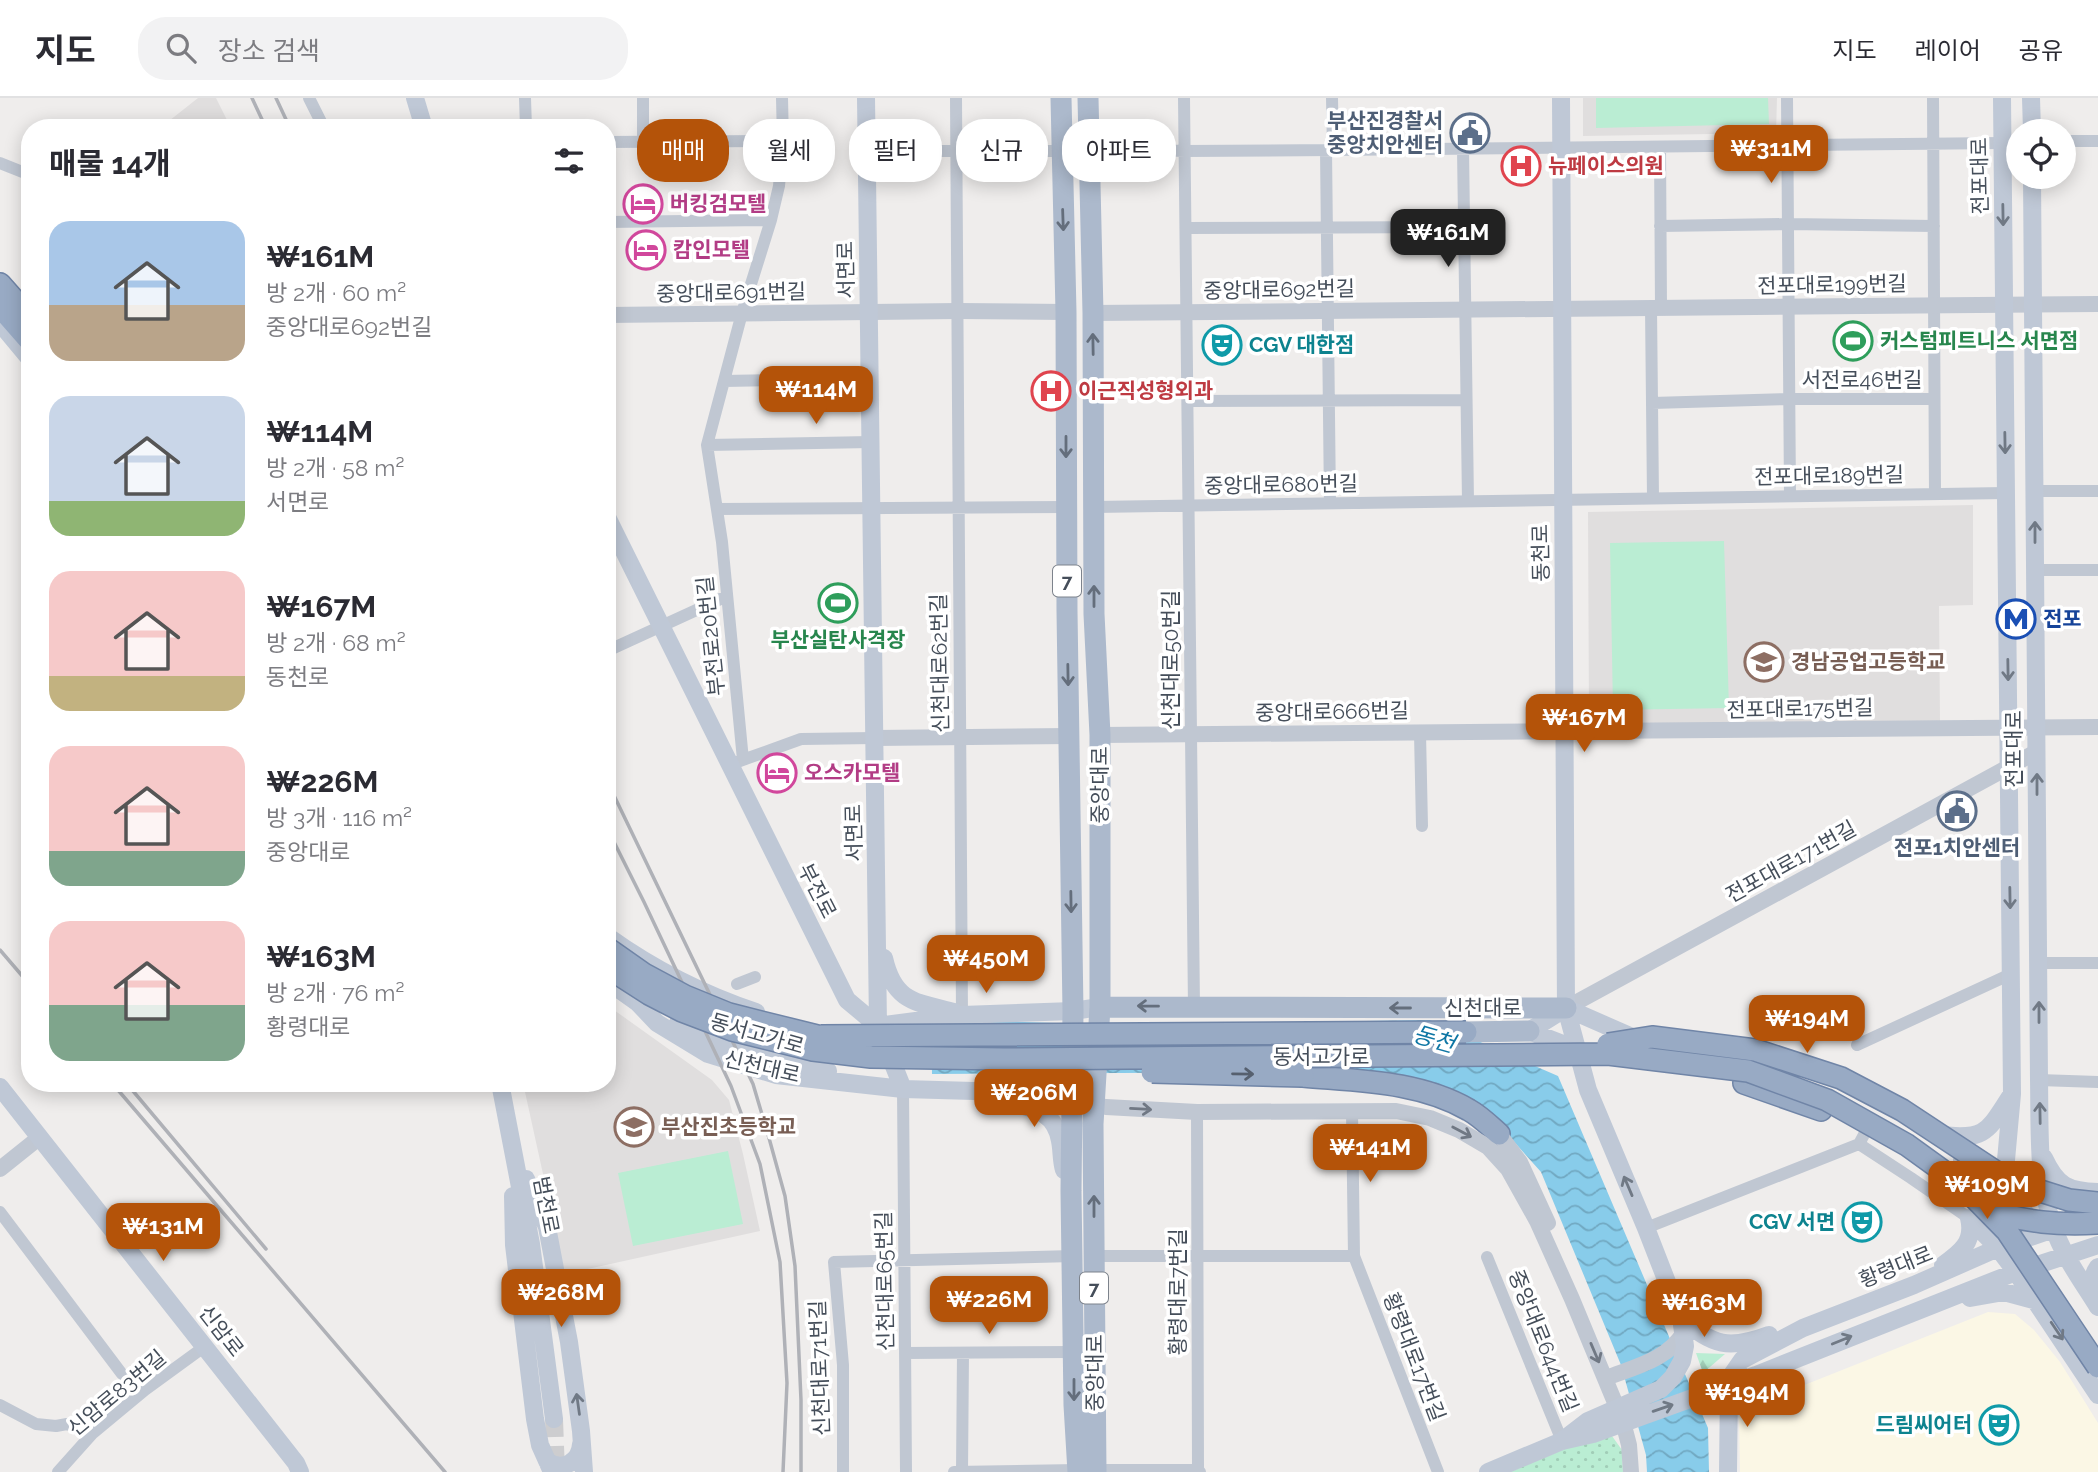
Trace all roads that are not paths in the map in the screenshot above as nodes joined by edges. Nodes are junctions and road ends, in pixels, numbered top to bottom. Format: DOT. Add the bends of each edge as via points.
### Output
graph roads {
  1 [pos="309,98"];
  2 [pos="415,98"];
  3 [pos="526,98"];
  4 [pos="643,98"];
  5 [pos="782,98"];
  6 [pos="866,98"];
  7 [pos="956,98"];
  8 [pos="1061,98"];
  9 [pos="1088,98"];
  10 [pos="1184,98"];
  11 [pos="1332,98"];
  12 [pos="1561,98"];
  13 [pos="1787,98"];
  14 [pos="1933,98"];
  15 [pos="2002,98"];
  16 [pos="2031,98"];
  17 [pos="320,119"];
  18 [pos="421,119"];
  19 [pos="526,119"];
  20 [pos="645,119"];
  21 [pos="782,119"];
  22 [pos="866,119"];
  23 [pos="956,119"];
  24 [pos="1088,119"];
  25 [pos="2032,119"];
  26 [pos="2076,141"];
  27 [pos="2098,141"];
  28 [pos="616,142"];
  29 [pos="637,142"];
  30 [pos="2002,143"];
  31 [pos="1933,144"];
  32 [pos="1787,146"];
  33 [pos="1660,147"];
  34 [pos="1561,148"];
  35 [pos="1463,149"];
  36 [pos="1176,150"];
  37 [pos="1185,150"];
  38 [pos="1329,150"];
  39 [pos="1048,151"];
  40 [pos="1061,151"];
  41 [pos="0,163"];
  42 [pos="21,171"];
  43 [pos="779,182"];
  44 [pos="867,182"];
  45 [pos="957,182"];
  46 [pos="1089,182"];
  47 [pos="2032,189"];
  48 [pos="771,220"];
  49 [pos="616,222"];
  50 [pos="1788,224"];
  51 [pos="1660,226"];
  52 [pos="1934,226"];
  53 [pos="1464,227"];
  54 [pos="1186,228"];
  55 [pos="1327,229"];
  56 [pos="0,272"];
  57 [pos="0,284"];
  58 [pos="21,296"];
  59 [pos="2004,304"];
  60 [pos="2033,304"];
  61 [pos="2098,304"];
  62 [pos="1934,305"];
  63 [pos="1789,306"];
  64 [pos="0,307"];
  65 [pos="21,308"];
  66 [pos="1563,308"];
  67 [pos="1656,308"];
  68 [pos="1465,309"];
  69 [pos="958,311"];
  70 [pos="1328,311"];
  71 [pos="869,312"];
  72 [pos="1066,312"];
  73 [pos="1187,312"];
  74 [pos="742,313"];
  75 [pos="1093,313"];
  76 [pos="616,315"];
  77 [pos="0,323"];
  78 [pos="21,331"];
  79 [pos="21,348"];
  80 [pos="870,378"];
  81 [pos="724,381"];
  82 [pos="1790,399"];
  83 [pos="1934,399"];
  84 [pos="1466,400"];
  85 [pos="1188,401"];
  86 [pos="1328,401"];
  87 [pos="1652,402"];
  88 [pos="871,442"];
  89 [pos="707,445"];
  90 [pos="2035,491"];
  91 [pos="2098,491"];
  92 [pos="2006,493"];
  93 [pos="1935,494"];
  94 [pos="1790,496"];
  95 [pos="1653,498"];
  96 [pos="1563,500"];
  97 [pos="1468,501"];
  98 [pos="1329,503"];
  99 [pos="1189,505"];
  100 [pos="871,507"];
  101 [pos="958,507"];
  102 [pos="1067,507"];
  103 [pos="1095,507"];
  104 [pos="717,509"];
  105 [pos="616,535"];
  106 [pos="2035,570"];
  107 [pos="2098,570"];
  108 [pos="727,596"];
  109 [pos="661,626"];
  110 [pos="616,647"];
  111 [pos="2008,727"];
  112 [pos="2036,727"];
  113 [pos="2098,727"];
  114 [pos="1564,732"];
  115 [pos="1420,733"];
  116 [pos="1100,735"];
  117 [pos="1190,735"];
  118 [pos="1069,736"];
  119 [pos="960,737"];
  120 [pos="876,738"];
  121 [pos="2036,752"];
  122 [pos="736,763"];
  123 [pos="2008,767"];
  124 [pos="1422,826"];
  125 [pos="878,927"];
  126 [pos="616,942"];
  127 [pos="616,954"];
  128 [pos="2038,963"];
  129 [pos="2098,964"];
  130 [pos="616,973"];
  131 [pos="2011,974"];
  132 [pos="755,977"];
  133 [pos="737,984"];
  134 [pos="616,987"];
  135 [pos="1100,1007"];
  136 [pos="1194,1007"];
  137 [pos="1566,1008"];
  138 [pos="1073,1012"];
  139 [pos="962,1015"];
  140 [pos="878,1026"];
  141 [pos="1529,1031"];
  142 [pos="1466,1032"];
  143 [pos="817,1036"];
  144 [pos="1608,1044"];
  145 [pos="1857,1045"];
  146 [pos="1577,1050"];
  147 [pos="1329,1057"];
  148 [pos="1004,1059"];
  149 [pos="2039,1080"];
  150 [pos="2098,1082"];
  151 [pos="0,1087"];
  152 [pos="903,1089"];
  153 [pos="974,1091"];
  154 [pos="502,1092"];
  155 [pos="2012,1094"];
  156 [pos="1084,1103"];
  157 [pos="1352,1111"];
  158 [pos="1197,1112"];
  159 [pos="1920,1131"];
  160 [pos="1499,1134"];
  161 [pos="1863,1136"];
  162 [pos="40,1137"];
  163 [pos="512,1147"];
  164 [pos="2040,1149"];
  165 [pos="0,1169"];
  166 [pos="1071,1191"];
  167 [pos="2003,1192"];
  168 [pos="2044,1192"];
  169 [pos="2098,1192"];
  170 [pos="2098,1203"];
  171 [pos="0,1212"];
  172 [pos="2098,1216"];
  173 [pos="1969,1218"];
  174 [pos="2098,1223"];
  175 [pos="1646,1228"];
  176 [pos="2049,1230"];
  177 [pos="2098,1245"];
  178 [pos="2004,1246"];
  179 [pos="2065,1255"];
  180 [pos="1084,1256"];
  181 [pos="1197,1256"];
  182 [pos="1353,1256"];
  183 [pos="1487,1257"];
  184 [pos="904,1261"];
  185 [pos="2098,1267"];
  186 [pos="2016,1272"];
  187 [pos="1914,1285"];
  188 [pos="1572,1299"];
  189 [pos="2037,1301"];
  190 [pos="1932,1304"];
  191 [pos="2098,1306"];
  192 [pos="1803,1328"];
  193 [pos="1681,1339"];
  194 [pos="2098,1343"];
  195 [pos="204,1347"];
  196 [pos="1074,1352"];
  197 [pos="905,1353"];
  198 [pos="962,1353"];
  199 [pos="2098,1367"];
  200 [pos="122,1374"];
  201 [pos="1611,1376"];
  202 [pos="1729,1385"];
  203 [pos="2098,1395"];
  204 [pos="0,1405"];
  205 [pos="1620,1415"];
  206 [pos="554,1419"];
  207 [pos="582,1431"];
  208 [pos="92,1434"];
  209 [pos="1562,1440"];
  210 [pos="549,1467"];
  211 [pos="1087,1471"];
  212 [pos="1199,1471"];
  213 [pos="58,1472"];
  214 [pos="300,1472"];
  215 [pos="584,1472"];
  216 [pos="843,1472"];
  217 [pos="906,1472"];
  218 [pos="954,1472"];
  219 [pos="962,1472"];
  220 [pos="1438,1472"];
  221 [pos="1488,1472"];
  222 [pos="1631,1472"];
  223 [pos="1728,1472"];
  1 -- 17 [label="street"];
  2 -- 18 [label="main road"];
  3 -- 19 [label="street"];
  4 -- 20 [label="street"];
  5 -- 21 [label="street, 부전로20번길"];
  6 -- 22 [label="main road, 서면로"];
  7 -- 23 [label="street, 신천대로62번길"];
  8 -- 40 [label="main road, 중앙대로 / 7"];
  9 -- 24 [label="main road, 중앙대로 / 7"];
  10 -- 37 [label="street, 신천대로50번길"];
  11 -- 38 [label="street"];
  12 -- 34 [label="main road, 동천로"];
  13 -- 32 [label="street"];
  14 -- 31 [label="street, 서전로46번길"];
  15 -- 30 [label="main road, 전포대로"];
  16 -- 25 [label="main road"];
  26 -- 27 [label="street"];
  28 -- 29 [label="street"];
  30 -- 31 [label="street"];
  30 -- 59 [label="main road, 전포대로, one-way"];
  31 -- 32 [label="street"];
  31 -- 52 [label="street, 서전로46번길"];
  32 -- 33 [label="street"];
  32 -- 50 [label="street"];
  33 -- 34 [label="street"];
  33 -- 51 [label="street"];
  34 -- 35 [label="street"];
  34 -- 66 [label="main road, 동천로"];
  35 -- 38 [label="street"];
  35 -- 53 [label="street"];
  36 -- 37 [label="street"];
  37 -- 38 [label="street"];
  37 -- 54 [label="street, 신천대로50번길"];
  38 -- 55 [label="street"];
  39 -- 40 [label="street"];
  40 -- 72 [label="main road, 중앙대로 / 7, one-way"];
  41 -- 42 [label="street"];
  43 -- 48 [label="street, 부전로20번길"];
  44 -- 71 [label="main road, 서면로"];
  45 -- 69 [label="street, 신천대로62번길"];
  46 -- 75 [label="main road, 중앙대로 / 7"];
  47 -- 60 [label="main road, 전포대로"];
  48 -- 49 [label="street"];
  48 -- 74 [label="street, 부전로20번길"];
  50 -- 51 [label="street"];
  50 -- 52 [label="street"];
  50 -- 63 [label="street"];
  51 -- 67 [label="street"];
  52 -- 62 [label="street, 서전로46번길"];
  53 -- 55 [label="street"];
  53 -- 68 [label="street"];
  54 -- 55 [label="street"];
  54 -- 73 [label="street, 신천대로50번길"];
  55 -- 70 [label="street"];
  56 -- 58 [label="main road"];
  57 -- 65 [label="highway"];
  59 -- 60 [label="street, 전포대로199번길"];
  59 -- 62 [label="street, 전포대로199번길"];
  59 -- 92 [label="main road, 전포대로, one-way"];
  60 -- 61 [label="street, 전포대로199번길"];
  60 -- 90 [label="main road, 전포대로"];
  62 -- 63 [label="street, 전포대로199번길"];
  62 -- 83 [label="street, 서전로46번길"];
  63 -- 67 [label="street, 전포대로199번길"];
  63 -- 82 [label="street"];
  64 -- 78 [label="highway"];
  66 -- 67 [label="street, 전포대로199번길"];
  66 -- 68 [label="street, 중앙대로692번길"];
  66 -- 96 [label="main road, 동천로"];
  67 -- 87 [label="street"];
  68 -- 70 [label="street, 중앙대로692번길"];
  68 -- 84 [label="street"];
  69 -- 71 [label="street, 중앙대로691번길"];
  69 -- 72 [label="street, 중앙대로691번길"];
  69 -- 101 [label="street, 신천대로62번길"];
  70 -- 73 [label="street, 중앙대로692번길"];
  70 -- 86 [label="street"];
  71 -- 74 [label="street, 중앙대로691번길"];
  71 -- 80 [label="main road, 서면로"];
  72 -- 102 [label="main road, 중앙대로 / 7, one-way"];
  73 -- 75 [label="street, 중앙대로692번길"];
  73 -- 85 [label="street, 신천대로50번길"];
  74 -- 76 [label="street, 중앙대로691번길"];
  74 -- 81 [label="street, 부전로20번길"];
  103 -- 75 [label="main road, 중앙대로 / 7, one-way"];
  77 -- 79 [label="main road"];
  80 -- 81 [label="street"];
  80 -- 88 [label="main road, 서면로"];
  81 -- 89 [label="street, 부전로20번길"];
  82 -- 83 [label="street, 서전로46번길"];
  82 -- 87 [label="street, 서전로46번길"];
  82 -- 94 [label="street"];
  83 -- 93 [label="street, 서전로46번길"];
  84 -- 86 [label="street"];
  84 -- 97 [label="street"];
  85 -- 86 [label="street"];
  85 -- 99 [label="street, 신천대로50번길"];
  86 -- 98 [label="street"];
  87 -- 95 [label="street"];
  88 -- 89 [label="street"];
  88 -- 100 [label="main road, 서면로"];
  89 -- 104 [label="street, 부전로20번길"];
  90 -- 91 [label="street"];
  106 -- 90 [label="main road, 전포대로, one-way"];
  92 -- 93 [label="street, 전포대로189번길"];
  92 -- 111 [label="main road, 전포대로, one-way"];
  93 -- 94 [label="street, 전포대로189번길"];
  94 -- 95 [label="street, 전포대로189번길"];
  95 -- 96 [label="street, 전포대로189번길"];
  96 -- 97 [label="street, 중앙대로680번길"];
  96 -- 114 [label="main road, 동천로"];
  97 -- 98 [label="street, 중앙대로680번길"];
  98 -- 99 [label="street, 중앙대로680번길"];
  99 -- 103 [label="street, 중앙대로680번길"];
  99 -- 117 [label="street, 신천대로50번길"];
  100 -- 101 [label="street"];
  100 -- 104 [label="street"];
  100 -- 120 [label="main road, 서면로"];
  101 -- 102 [label="street"];
  101 -- 119 [label="street, 신천대로62번길"];
  102 -- 118 [label="main road, 중앙대로 / 7, one-way"];
  116 -- 103 [label="main road, 중앙대로 / 7, one-way"];
  104 -- 108 [label="street, 부전로20번길"];
  105 -- 109 [label="main road, 부전로"];
  106 -- 107 [label="street"];
  106 -- 112 [label="main road, 전포대로"];
  108 -- 109 [label="street"];
  108 -- 122 [label="street, 부전로20번길"];
  109 -- 110 [label="street"];
  109 -- 122 [label="main road, 부전로"];
  111 -- 112 [label="street, 전포대로175번길"];
  111 -- 114 [label="street, 전포대로175번길"];
  111 -- 123 [label="main road, 전포대로"];
  112 -- 113 [label="street, 전포대로175번길"];
  112 -- 121 [label="main road, 전포대로"];
  114 -- 115 [label="street, 중앙대로666번길"];
  114 -- 137 [label="main road, 동천로"];
  115 -- 117 [label="street, 중앙대로666번길"];
  115 -- 124 [label="street"];
  116 -- 117 [label="street, 중앙대로666번길"];
  116 -- 135 [label="main road, 중앙대로 / 7"];
  117 -- 136 [label="street, 신천대로50번길"];
  118 -- 119 [label="street"];
  118 -- 138 [label="main road, 중앙대로 / 7, one-way"];
  119 -- 120 [label="street"];
  119 -- 139 [label="street, 신천대로62번길"];
  120 -- 122 [label="street" via="801,739"];
  120 -- 125 [label="main road, 서면로"];
  121 -- 123 [label="street, 전포대로171번길"];
  128 -- 121 [label="main road, 전포대로, one-way"];
  122 -- 140 [label="main road, 부전로" via="847,1000"];
  123 -- 131 [label="main road, 전포대로, one-way"];
  123 -- 137 [label="street, 전포대로171번길"];
  125 -- 139 [label="main road, 서면로" via="887,972 900,993"];
  125 -- 140 [label="main road, 서면로"];
  126 -- 140 [label="main road, 신천대로" via="692,988 737,1006 835,1029"];
  127 -- 143 [label="highway, 동서고가로, bridge" via="643,974 729,1014"];
  128 -- 129 [label="street"];
  149 -- 128 [label="main road, 전포대로, one-way"];
  130 -- 148 [label="highway, 동서고가로, bridge" via="682,1011 765,1040 872,1057"];
  131 -- 145 [label="street"];
  131 -- 155 [label="main road, 전포대로"];
  132 -- 133 [label="street"];
  134 -- 152 [label="main road, 신천대로" via="697,1033 775,1058"];
  136 -- 135 [label="main road, 신천대로, one-way"];
  135 -- 138 [label="main road, 신천대로"];
  135 -- 156 [label="main road, 중앙대로 / 7, bridge"];
  137 -- 136 [label="main road, 신천대로, one-way"];
  137 -- 141 [label="main road"];
  137 -- 146 [label="main road, 동천로"];
  137 -- 159 [label="main road, 신천대로" via="1643,1042 1751,1057 1837,1085"];
  138 -- 139 [label="main road, 신천대로"];
  138 -- 156 [label="main road, 중앙대로 / 7, bridge"];
  139 -- 140 [label="main road, 신천대로"];
  140 -- 152 [label="main road"];
  141 -- 142 [label="main road"];
  141 -- 146 [label="main road, 신천대로"];
  142 -- 143 [label="highway, bridge"];
  143 -- 144 [label="highway, 동서고가로, bridge" via="974,1046"];
  144 -- 168 [label="highway, bridge" via="1652,1037 1755,1050 1841,1078 1902,1110 1996,1172"];
  144 -- 194 [label="highway, 동서고가로, bridge" via="1752,1062 1832,1090 1914,1136 1969,1177 2016,1221"];
  146 -- 161 [label="main road, 신천대로" via="1605,1061 1746,1077 1825,1105"];
  175 -- 146 [label="main road, 동천로, one-way" via="1588,1090"];
  147 -- 148 [label="highway, 동서고가로, bridge"];
  147 -- 174 [label="highway, bridge" via="1384,1068 1607,1067 1744,1083 1821,1111 1994,1212 2038,1223"];
  147 -- 199 [label="highway, 동서고가로, bridge" via="1608,1055 1748,1072 1827,1100 1907,1145 1961,1184 2007,1231"];
  148 -- 160 [label="highway, one-way, bridge" via="1051,1069 1303,1076 1382,1083 1447,1099 1472,1111"];
  149 -- 150 [label="street"];
  164 -- 149 [label="main road, 전포대로, one-way"];
  151 -- 162 [label="main road, 신암로"];
  152 -- 153 [label="main road, 신천대로"];
  152 -- 184 [label="street, 신천대로65번길"];
  153 -- 156 [label="main road, 신천대로"];
  153 -- 166 [label="main road" via="991,1100 1044,1112 1054,1122"];
  154 -- 163 [label="main road, 범천로"];
  155 -- 159 [label="main road" via="1982,1133 1965,1138"];
  155 -- 167 [label="main road, 전포대로"];
  156 -- 158 [label="street, one-way"];
  156 -- 166 [label="main road, 중앙대로 / 7"];
  180 -- 156 [label="main road, 중앙대로 / 7, one-way"];
  157 -- 158 [label="street"];
  157 -- 182 [label="street, 황령대로17번길"];
  157 -- 188 [label="street, one-way" via="1396,1111 1430,1118 1488,1147 1508,1169 1537,1221"];
  158 -- 181 [label="street, 황령대로7번길"];
  159 -- 167 [label="main road, 신천대로"];
  160 -- 188 [label="street" via="1520,1162 1542,1208"];
  161 -- 167 [label="main road, 신천대로" via="1906,1150 1945,1181"];
  161 -- 173 [label="street" via="1911,1178"];
  161 -- 175 [label="street"];
  162 -- 165 [label="street"];
  162 -- 195 [label="main road, 신암로"];
  163 -- 206 [label="main road, 범천로" via="531,1244"];
  207 -- 163 [label="main road, one-way" via="547,1227"];
  163 -- 210 [label="main road" via="514,1245 535,1419"];
  164 -- 168 [label="main road, 전포대로"];
  164 -- 169 [label="main road" via="2058,1182"];
  166 -- 180 [label="main road, 중앙대로 / 7"];
  167 -- 176 [label="main road, 신천대로"];
  167 -- 178 [label="main road, 전포대로"];
  168 -- 170 [label="highway, bridge"];
  168 -- 176 [label="main road, 전포대로"];
  171 -- 200 [label="street"];
  172 -- 176 [label="main road, 황령대로"];
  173 -- 178 [label="main road"];
  173 -- 187 [label="main road" via="1972,1229 1959,1254"];
  175 -- 193 [label="main road, 동천로"];
  176 -- 178 [label="main road, 황령대로"];
  176 -- 179 [label="main road, 신천대로"];
  177 -- 179 [label="main road"];
  178 -- 186 [label="main road"];
  178 -- 187 [label="main road, 황령대로"];
  179 -- 186 [label="main road"];
  179 -- 191 [label="main road"];
  180 -- 181 [label="street"];
  180 -- 184 [label="street"];
  180 -- 196 [label="main road, 중앙대로 / 7"];
  180 -- 211 [label="main road, 중앙대로 / 7"];
  181 -- 182 [label="street"];
  181 -- 212 [label="street, 황령대로7번길"];
  182 -- 220 [label="street, 황령대로17번길"];
  183 -- 209 [label="street, 중앙대로644번길"];
  184 -- 197 [label="street, 신천대로65번길"];
  184 -- 216 [label="street, 신천대로71번길" via="834,1262 843,1364"];
  185 -- 191 [label="main road" via="2091,1288"];
  186 -- 189 [label="main road"];
  186 -- 190 [label="main road"];
  187 -- 192 [label="main road, 황령대로"];
  188 -- 201 [label="street, 중앙대로644번길, one-way"];
  189 -- 190 [label="main road" via="2004,1292"];
  189 -- 203 [label="main road, one-way"];
  202 -- 190 [label="main road, one-way"];
  192 -- 193 [label="main road" via="1734,1345 1706,1338"];
  192 -- 202 [label="main road, 황령대로" via="1742,1360"];
  193 -- 201 [label="street" via="1663,1355"];
  193 -- 205 [label="main road" via="1673,1377"];
  195 -- 208 [label="street, 신암로83번길"];
  195 -- 214 [label="main road, 신암로"];
  196 -- 198 [label="street, 중앙대로"];
  196 -- 211 [label="main road, 중앙대로 / 7, one-way" via="1074,1405"];
  197 -- 198 [label="street, 중앙대로"];
  197 -- 217 [label="street, 신천대로65번길"];
  198 -- 219 [label="street"];
  201 -- 205 [label="street, 중앙대로644번길"];
  205 -- 202 [label="main road, one-way"];
  202 -- 223 [label="main road"];
  204 -- 208 [label="street" via="36,1424 67,1424"];
  205 -- 209 [label="main road" via="1593,1434"];
  205 -- 222 [label="street, 중앙대로644번길"];
  207 -- 210 [label="main road" via="577,1458"];
  207 -- 215 [label="main road"];
  208 -- 213 [label="street, 신암로83번길"];
  209 -- 221 [label="main road"];
  211 -- 212 [label="street"];
  211 -- 219 [label="street"];
  218 -- 219 [label="street"];
}
